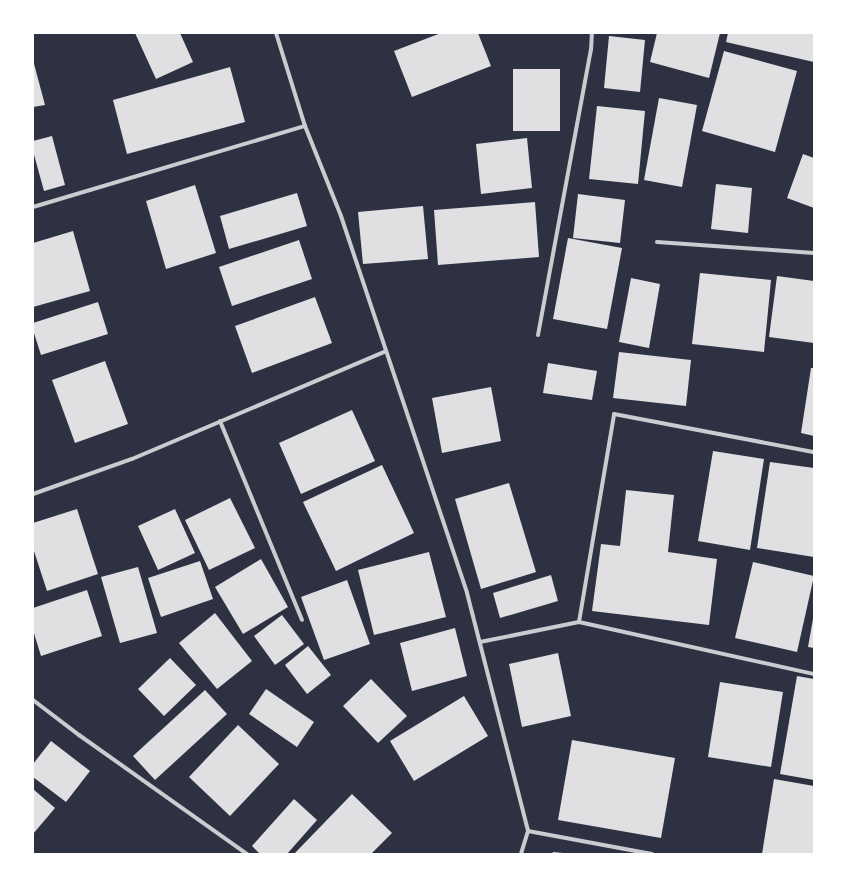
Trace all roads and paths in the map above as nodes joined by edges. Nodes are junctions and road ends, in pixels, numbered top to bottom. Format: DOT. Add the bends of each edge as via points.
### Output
graph roads {
  1 [pos="276,33"];
  2 [pos="592,33"];
  3 [pos="305,126"];
  4 [pos="33,207"];
  5 [pos="657,242"];
  6 [pos="814,252"];
  7 [pos="538,335"];
  8 [pos="386,351"];
  9 [pos="220,421"];
  10 [pos="814,452"];
  11 [pos="33,494"];
  12 [pos="302,620"];
  13 [pos="579,622"];
  14 [pos="480,642"];
  15 [pos="814,674"];
  16 [pos="33,700"];
  17 [pos="528,830"];
  18 [pos="248,854"];
  19 [pos="521,854"];
  20 [pos="652,854"];
  1 -- 3 [label="street"];
  2 -- 7 [label="street" via="591,50"];
  3 -- 4 [label="street"];
  3 -- 8 [label="street" via="341,216"];
  5 -- 6 [label="street"];
  8 -- 9 [label="street"];
  8 -- 14 [label="street" via="467,593"];
  9 -- 11 [label="street" via="132,459"];
  9 -- 12 [label="street"];
  10 -- 13 [label="street" via="614,414"];
  13 -- 14 [label="street"];
  13 -- 15 [label="street"];
  14 -- 17 [label="street"];
  16 -- 18 [label="street"];
  17 -- 19 [label="street"];
  17 -- 20 [label="street"];
}
